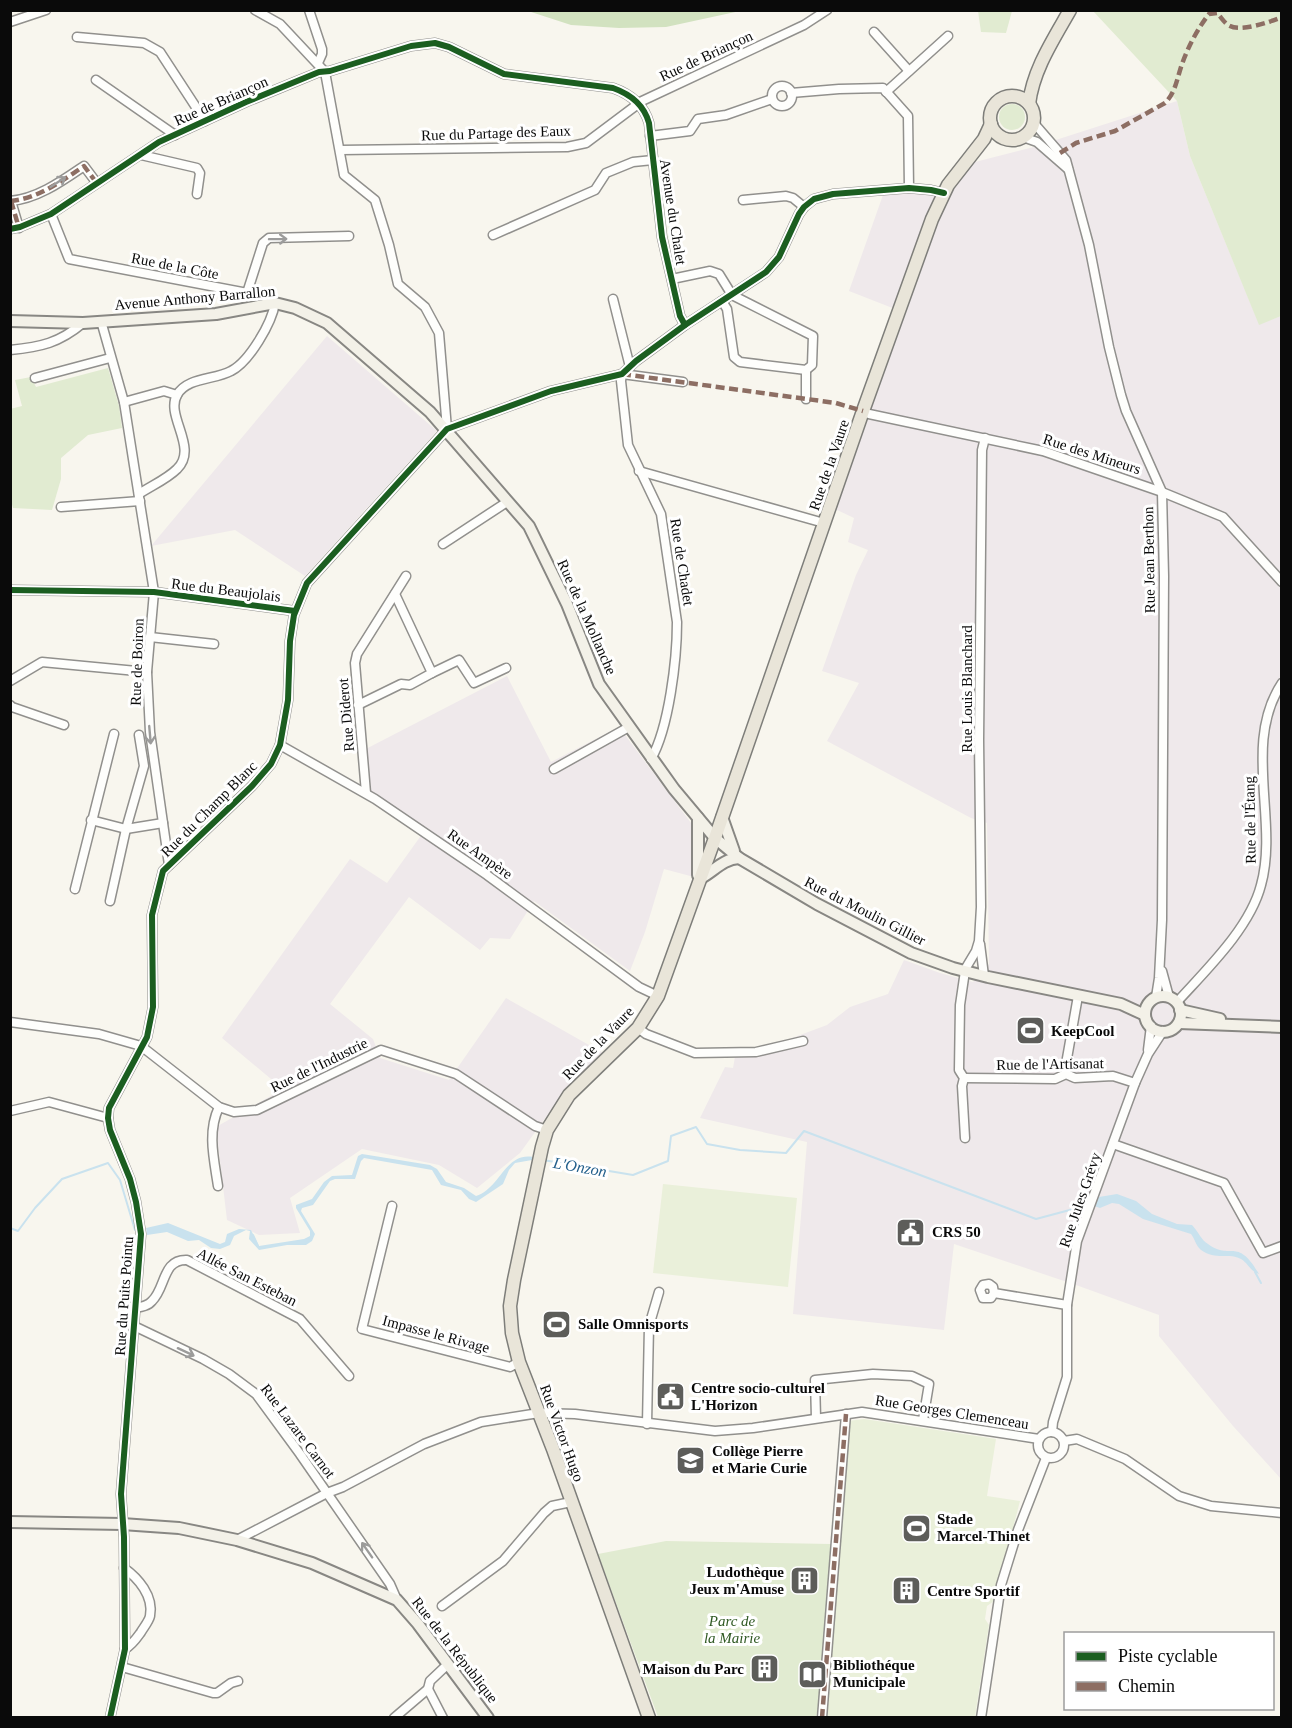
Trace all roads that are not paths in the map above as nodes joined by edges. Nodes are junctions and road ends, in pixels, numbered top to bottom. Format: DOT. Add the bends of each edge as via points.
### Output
graph roads {
  1 [pos="46,10"];
  2 [pos="255,10"];
  3 [pos="309,10"];
  4 [pos="827,10"];
  5 [pos="1070,10"];
  6 [pos="10,22"];
  7 [pos="874,32"];
  8 [pos="948,36"];
  9 [pos="77,37"];
  10 [pos="318,63"];
  11 [pos="1039,67"];
  12 [pos="909,71"];
  13 [pos="325,72"];
  14 [pos="96,80"];
  15 [pos="886,92"];
  16 [pos="791,93"];
  17 [pos="1013,96"];
  18 [pos="772,99"];
  19 [pos="639,104"];
  20 [pos="1029,104"];
  21 [pos="205,121"];
  22 [pos="1033,122"];
  23 [pos="991,124"];
  24 [pos="175,135"];
  25 [pos="650,135"];
  26 [pos="1023,137"];
  27 [pos="1003,138"];
  28 [pos="341,150"];
  29 [pos="141,155"];
  30 [pos="972,155"];
  31 [pos="653,160"];
  32 [pos="1069,170"];
  33 [pos="96,183"];
  34 [pos="909,188"];
  35 [pos="944,193"];
  36 [pos="197,194"];
  37 [pos="743,200"];
  38 [pos="11,201"];
  39 [pos="804,207"];
  40 [pos="51,214"];
  41 [pos="15,229"];
  42 [pos="493,235"];
  43 [pos="349,236"];
  44 [pos="672,279"];
  45 [pos="247,293"];
  46 [pos="732,295"];
  47 [pos="613,300"];
  48 [pos="722,301"];
  49 [pos="274,303"];
  50 [pos="10,321"];
  51 [pos="101,321"];
  52 [pos="83,323"];
  53 [pos="685,325"];
  54 [pos="10,350"];
  55 [pos="110,358"];
  56 [pos="630,367"];
  57 [pos="806,370"];
  58 [pos="622,374"];
  59 [pos="35,378"];
  60 [pos="683,381"];
  61 [pos="177,395"];
  62 [pos="806,399"];
  63 [pos="124,402"];
  64 [pos="863,411"];
  65 [pos="447,429"];
  66 [pos="985,438"];
  67 [pos="639,471"];
  68 [pos="1162,492"];
  69 [pos="139,497"];
  70 [pos="507,502"];
  71 [pos="61,507"];
  72 [pos="824,523"];
  73 [pos="443,544"];
  74 [pos="405,576"];
  75 [pos="1281,582"];
  76 [pos="10,590"];
  77 [pos="154,592"];
  78 [pos="394,594"];
  79 [pos="295,611"];
  80 [pos="150,636"];
  81 [pos="214,644"];
  82 [pos="506,668"];
  83 [pos="147,672"];
  84 [pos="432,673"];
  85 [pos="10,681"];
  86 [pos="1281,684"];
  87 [pos="10,705"];
  88 [pos="358,705"];
  89 [pos="64,725"];
  90 [pos="629,727"];
  91 [pos="114,734"];
  92 [pos="139,735"];
  93 [pos="280,745"];
  94 [pos="651,759"];
  95 [pos="554,770"];
  96 [pos="366,793"];
  97 [pos="722,817"];
  98 [pos="698,818"];
  99 [pos="91,820"];
  100 [pos="164,823"];
  101 [pos="126,830"];
  102 [pos="715,838"];
  103 [pos="737,856"];
  104 [pos="169,865"];
  105 [pos="699,882"];
  106 [pos="75,889"];
  107 [pos="110,901"];
  108 [pos="979,941"];
  109 [pos="1160,965"];
  110 [pos="965,971"];
  111 [pos="984,976"];
  112 [pos="658,996"];
  113 [pos="1078,996"];
  114 [pos="1175,1003"];
  115 [pos="1149,1006"];
  116 [pos="10,1022"];
  117 [pos="1179,1023"];
  118 [pos="1151,1026"];
  119 [pos="1265,1026"];
  120 [pos="1281,1027"];
  121 [pos="638,1028"];
  122 [pos="1163,1031"];
  123 [pos="803,1041"];
  124 [pos="141,1046"];
  125 [pos="1148,1054"];
  126 [pos="1066,1074"];
  127 [pos="964,1078"];
  128 [pos="1135,1083"];
  129 [pos="219,1107"];
  130 [pos="10,1111"];
  131 [pos="108,1118"];
  132 [pos="547,1130"];
  133 [pos="965,1138"];
  134 [pos="1113,1144"];
  135 [pos="542,1150"];
  136 [pos="218,1186"];
  137 [pos="392,1206"];
  138 [pos="1281,1246"];
  139 [pos="659,1292"];
  140 [pos="994,1293"];
  141 [pos="1067,1305"];
  142 [pos="135,1308"];
  143 [pos="134,1326"];
  144 [pos="519,1362"];
  145 [pos="348,1376"];
  146 [pos="539,1413"];
  147 [pos="846,1414"];
  148 [pos="816,1418"];
  149 [pos="923,1420"];
  150 [pos="647,1424"];
  151 [pos="1052,1432"];
  152 [pos="1039,1439"];
  153 [pos="1064,1441"];
  154 [pos="1046,1458"];
  155 [pos="327,1492"];
  156 [pos="571,1502"];
  157 [pos="1281,1513"];
  158 [pos="10,1522"];
  159 [pos="122,1524"];
  160 [pos="237,1540"];
  161 [pos="124,1568"];
  162 [pos="397,1600"];
  163 [pos="442,1606"];
  164 [pos="125,1649"];
  165 [pos="448,1664"];
  166 [pos="122,1667"];
  167 [pos="238,1681"];
  168 [pos="428,1689"];
  169 [pos="110,1718"];
  170 [pos="394,1718"];
  171 [pos="443,1718"];
  172 [pos="488,1718"];
  173 [pos="649,1718"];
  174 [pos="822,1718"];
  175 [pos="981,1718"];
  1 -- 6 [label="street"];
  2 -- 10 [label="street" via="280,24"];
  3 -- 10 [label="street" via="322,49"];
  4 -- 19 [label="street, Rue de Briançon" via="804,25"];
  5 -- 11 [label="main road"];
  7 -- 12 [label="street"];
  8 -- 12 [label="street"];
  9 -- 21 [label="street" via="144,43 160,52"];
  10 -- 13 [label="street"];
  11 -- 17 [label="main road"];
  11 -- 20 [label="main road"];
  12 -- 15 [label="street"];
  13 -- 19 [label="street, Rue de Briançon" via="411,46 435,43 504,74 613,88"];
  13 -- 21 [label="street, Rue de Briançon"];
  13 -- 28 [label="street"];
  14 -- 24 [label="street"];
  15 -- 16 [label="street" via="883,88"];
  15 -- 34 [label="street" via="908,116"];
  16 -- 18 [label="street" via="784,105"];
  16 -- 18 [label="street" via="780,86 774,90"];
  17 -- 20 [label="main road"];
  17 -- 23 [label="main road" via="1001,98 993,106"];
  18 -- 25 [label="street" via="726,115 698,119 690,131"];
  19 -- 25 [label="street, Avenue du Chalet" via="647,116"];
  19 -- 28 [label="street, Rue du Partage des Eaux" via="586,143 567,147"];
  20 -- 22 [label="main road"];
  21 -- 24 [label="street, Rue de Briançon"];
  22 -- 26 [label="main road"];
  22 -- 32 [label="street, Rue Jean Berthon" via="1066,160"];
  23 -- 27 [label="main road"];
  23 -- 30 [label="main road, Rue de la Vaure"];
  24 -- 29 [label="street, Rue de Briançon"];
  25 -- 31 [label="street, Avenue du Chalet"];
  26 -- 27 [label="main road"];
  26 -- 32 [label="street" via="1037,142"];
  27 -- 30 [label="main road"];
  28 -- 65 [label="street" via="344,175 375,200 398,284 425,307 439,333"];
  29 -- 33 [label="street, Rue de Briançon"];
  29 -- 36 [label="street" via="197,168"];
  30 -- 35 [label="main road, Rue de la Vaure"];
  31 -- 42 [label="street" via="633,162 606,173 595,190"];
  31 -- 44 [label="street, Avenue du Chalet"];
  32 -- 68 [label="street, Rue Jean Berthon" via="1124,403"];
  38 -- 33 [label="street, one-way" via="23,200 51,187 84,166"];
  33 -- 40 [label="street, Rue de Briançon"];
  34 -- 35 [label="street"];
  34 -- 39 [label="street" via="833,194 814,199"];
  35 -- 64 [label="main road, Rue de la Vaure"];
  37 -- 39 [label="street" via="786,196"];
  38 -- 41 [label="street"];
  39 -- 46 [label="street" via="773,264"];
  40 -- 41 [label="street, Rue de Briançon"];
  40 -- 45 [label="street, Rue de la Côte" via="69,259"];
  45 -- 43 [label="street, one-way" via="263,243 269,238"];
  44 -- 46 [label="street" via="715,272"];
  44 -- 53 [label="street, Avenue du Chalet"];
  45 -- 49 [label="street, Rue de la Côte"];
  46 -- 48 [label="street"];
  46 -- 57 [label="street" via="813,336 812,365"];
  47 -- 56 [label="street"];
  48 -- 53 [label="street"];
  48 -- 57 [label="street" via="727,309 734,357 740,362"];
  49 -- 51 [label="main road, Avenue Anthony Barrallon" via="231,312"];
  49 -- 61 [label="street" via="267,328 240,363 230,371 187,385"];
  49 -- 65 [label="main road, Avenue Anthony Barrallon" via="327,323"];
  50 -- 52 [label="main road, Avenue Anthony Barrallon"];
  51 -- 52 [label="main road, Avenue Anthony Barrallon"];
  51 -- 55 [label="street, Rue de Boiron"];
  52 -- 54 [label="street" via="67,337 37,347"];
  53 -- 56 [label="street"];
  55 -- 59 [label="street"];
  55 -- 63 [label="street, Rue de Boiron"];
  56 -- 58 [label="street"];
  57 -- 62 [label="street"];
  58 -- 60 [label="street"];
  58 -- 65 [label="street" via="551,391"];
  58 -- 67 [label="street, Rue de Chadet" via="628,445"];
  61 -- 63 [label="street" via="164,391"];
  61 -- 69 [label="street" via="174,411 185,452 179,468"];
  63 -- 69 [label="street, Rue de Boiron"];
  64 -- 66 [label="street, Rue des Mineurs"];
  64 -- 72 [label="main road, Rue de la Vaure"];
  65 -- 70 [label="main road, Rue de la Mollanche"];
  65 -- 79 [label="street, Rue du Champ Blanc" via="307,584"];
  66 -- 68 [label="street, Rue des Mineurs" via="1043,451"];
  66 -- 108 [label="street, Rue Louis Blanchard"];
  67 -- 72 [label="street"];
  67 -- 94 [label="street, Rue de Chadet" via="661,514 677,622 669,696 660,740"];
  68 -- 75 [label="street, Rue des Mineurs" via="1223,517"];
  68 -- 109 [label="street, Rue Jean Berthon"];
  69 -- 71 [label="street"];
  69 -- 77 [label="street, Rue de Boiron"];
  70 -- 73 [label="street"];
  70 -- 90 [label="main road, Rue de la Mollanche" via="529,526 567,604 599,684"];
  72 -- 97 [label="main road, Rue de la Vaure"];
  74 -- 78 [label="street, Rue Diderot"];
  76 -- 77 [label="street, Rue du Beaujolais"];
  77 -- 79 [label="street, Rue du Beaujolais"];
  77 -- 80 [label="street, Rue de Boiron"];
  78 -- 84 [label="street"];
  78 -- 88 [label="street, Rue Diderot" via="357,654"];
  79 -- 93 [label="street, Rue du Champ Blanc"];
  80 -- 81 [label="street"];
  80 -- 83 [label="street, Rue de Boiron"];
  82 -- 84 [label="street" via="474,683 459,660"];
  83 -- 85 [label="street" via="42,662"];
  83 -- 100 [label="street, Rue de Boiron, one-way" via="150,732"];
  84 -- 88 [label="street"];
  86 -- 114 [label="street, Rue de l'Étang" via="1270,708 1262,759 1266,846 1262,885 1253,907 1230,940"];
  87 -- 89 [label="street"];
  88 -- 96 [label="street, Rue Diderot"];
  90 -- 94 [label="main road, Rue de la Mollanche"];
  90 -- 95 [label="street"];
  91 -- 99 [label="street"];
  92 -- 101 [label="street" via="144,766"];
  93 -- 96 [label="street, Rue Ampère"];
  93 -- 104 [label="street, Rue du Champ Blanc" via="271,764 252,786"];
  94 -- 98 [label="main road, Rue de la Mollanche"];
  96 -- 112 [label="street, Rue Ampère" via="487,875 639,987"];
  97 -- 102 [label="main road, Rue de la Vaure"];
  97 -- 103 [label="main road"];
  98 -- 102 [label="main road, Rue de la Mollanche"];
  98 -- 105 [label="main road, Rue de la Vaure"];
  99 -- 101 [label="street"];
  99 -- 106 [label="street"];
  100 -- 101 [label="street"];
  100 -- 104 [label="street, Rue de Boiron"];
  101 -- 107 [label="street"];
  102 -- 103 [label="main road, Rue du Moulin Gillier"];
  102 -- 105 [label="main road, Rue de la Vaure"];
  103 -- 105 [label="main road" via="724,861"];
  103 -- 110 [label="main road, Rue du Moulin Gillier" via="870,933 911,953"];
  104 -- 124 [label="street, Rue du Champ Blanc" via="163,871 152,915 153,1006 147,1037"];
  105 -- 112 [label="main road, Rue de la Vaure"];
  108 -- 110 [label="street, Rue Louis Blanchard"];
  108 -- 111 [label="street, Rue Louis Blanchard"];
  109 -- 114 [label="street"];
  109 -- 115 [label="street"];
  110 -- 111 [label="main road, Rue du Moulin Gillier"];
  110 -- 127 [label="street" via="959,1070"];
  111 -- 113 [label="main road, Rue du Moulin Gillier"];
  112 -- 121 [label="main road, Rue de la Vaure"];
  113 -- 115 [label="main road, Rue du Moulin Gillier" via="1120,1005"];
  113 -- 126 [label="street"];
  114 -- 115 [label="main road"];
  114 -- 117 [label="main road"];
  114 -- 119 [label="main road"];
  115 -- 118 [label="main road"];
  116 -- 124 [label="street" via="99,1034"];
  117 -- 119 [label="main road"];
  117 -- 122 [label="main road"];
  118 -- 122 [label="main road"];
  118 -- 125 [label="street"];
  119 -- 120 [label="main road"];
  121 -- 123 [label="street" via="695,1053 756,1052"];
  121 -- 132 [label="main road, Rue de la Vaure" via="569,1095"];
  122 -- 125 [label="street"];
  124 -- 129 [label="street"];
  124 -- 131 [label="street" via="109,1108"];
  125 -- 128 [label="street, Rue Jules Grévy"];
  126 -- 127 [label="street, Rue de l'Artisanat" via="1055,1079"];
  126 -- 128 [label="street, Rue de l'Artisanat" via="1075,1078 1113,1076"];
  127 -- 133 [label="street"];
  128 -- 134 [label="street, Rue Jules Grévy"];
  129 -- 132 [label="street, Rue de l'Industrie" via="234,1112 257,1110 381,1050 456,1074"];
  129 -- 136 [label="street" via="211,1133"];
  130 -- 131 [label="street" via="49,1102"];
  131 -- 142 [label="street, Rue du Puits Pointu" via="130,1179 141,1234"];
  132 -- 135 [label="main road, Rue de la Vaure"];
  134 -- 138 [label="street" via="1224,1183 1263,1253"];
  134 -- 141 [label="street, Rue Jules Grévy" via="1077,1241"];
  135 -- 144 [label="main road, Rue Victor Hugo" via="510,1306"];
  137 -- 144 [label="street, Impasse le Rivage" via="362,1329 510,1367"];
  139 -- 150 [label="street" via="649,1326"];
  140 -- 141 [label="street"];
  141 -- 151 [label="street, Rue Jules Grévy" via="1066,1377"];
  142 -- 143 [label="street, Rue du Puits Pointu"];
  142 -- 145 [label="street, Allée San Esteban" via="151,1303 172,1264 187,1260 300,1319"];
  143 -- 155 [label="street, Rue Lazare Carnot, one-way" via="204,1359 256,1394"];
  143 -- 159 [label="street, Rue du Puits Pointu"];
  144 -- 146 [label="main road, Rue Victor Hugo"];
  146 -- 150 [label="street, Rue Georges Clemenceau"];
  146 -- 155 [label="street, Rue Georges Clemenceau" via="481,1422 424,1444"];
  146 -- 156 [label="main road, Rue Victor Hugo"];
  147 -- 148 [label="street, Rue Georges Clemenceau"];
  147 -- 149 [label="street, Rue Georges Clemenceau" via="862,1412"];
  147 -- 174 [label="street"];
  148 -- 149 [label="street" via="814,1380 873,1374 912,1376 929,1384"];
  148 -- 150 [label="street, Rue Georges Clemenceau" via="732,1431"];
  149 -- 152 [label="street, Rue Georges Clemenceau"];
  151 -- 152 [label="street"];
  151 -- 153 [label="street"];
  152 -- 154 [label="street" via="1037,1448"];
  153 -- 154 [label="street" via="1060,1455"];
  153 -- 157 [label="street" via="1077,1439 1125,1459 1179,1496 1211,1506"];
  154 -- 175 [label="street" via="1001,1585"];
  155 -- 160 [label="street, Rue Georges Clemenceau"];
  162 -- 155 [label="street, Rue Lazare Carnot, one-way"];
  156 -- 163 [label="street" via="552,1506 503,1561"];
  156 -- 173 [label="main road, Rue Victor Hugo"];
  158 -- 159 [label="main road, Rue de la République"];
  159 -- 160 [label="main road, Rue de la République" via="179,1528"];
  159 -- 161 [label="street, Rue du Puits Pointu"];
  160 -- 162 [label="main road, Rue de la République" via="312,1563"];
  161 -- 164 [label="street, Rue du Puits Pointu"];
  161 -- 164 [label="street" via="137,1577 150,1605 150,1617 133,1644"];
  162 -- 165 [label="main road, Rue de la République"];
  164 -- 166 [label="street, Rue du Puits Pointu"];
  165 -- 168 [label="street" via="430,1681"];
  165 -- 172 [label="main road, Rue de la République"];
  166 -- 167 [label="street" via="213,1693"];
  166 -- 169 [label="street, Rue du Puits Pointu"];
  168 -- 170 [label="street"];
  168 -- 171 [label="street"];
}
